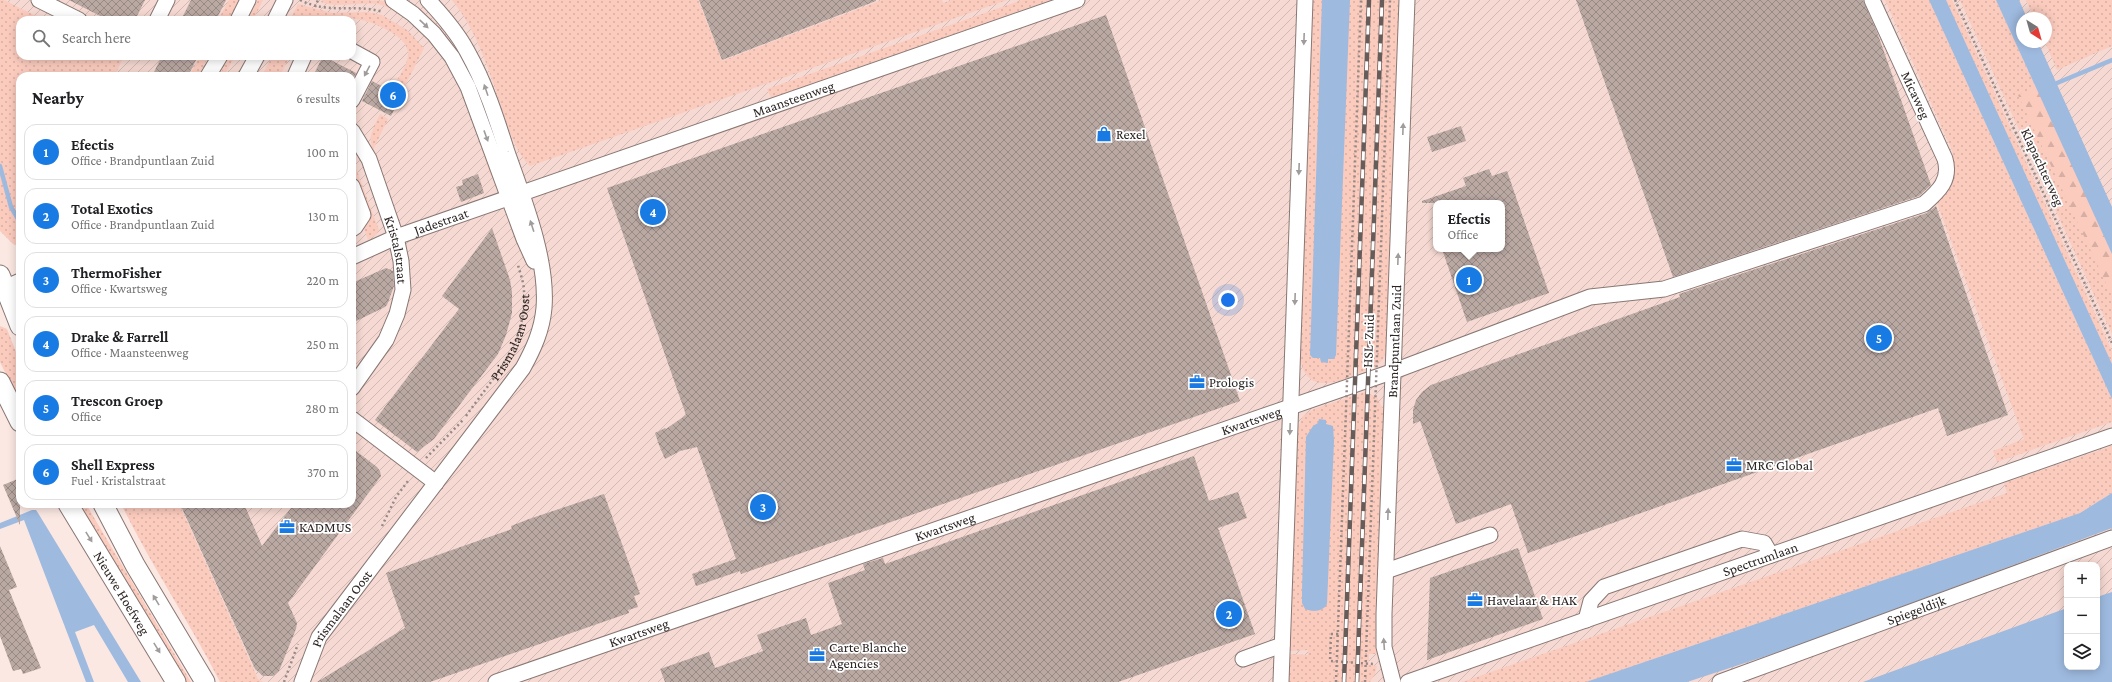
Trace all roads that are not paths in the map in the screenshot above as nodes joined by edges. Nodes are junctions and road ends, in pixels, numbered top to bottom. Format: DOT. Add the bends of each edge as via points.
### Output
graph roads {
  1 [pos="39,0"];
  2 [pos="166,0"];
  3 [pos="248,0"];
  4 [pos="285,0"];
  5 [pos="393,0"];
  6 [pos="428,0"];
  7 [pos="1077,0"];
  8 [pos="1305,0"];
  9 [pos="1407,0"];
  10 [pos="1872,0"];
  11 [pos="71,16"];
  12 [pos="159,16"];
  13 [pos="240,16"];
  14 [pos="277,16"];
  15 [pos="356,53"];
  16 [pos="218,60"];
  17 [pos="255,60"];
  18 [pos="302,60"];
  19 [pos="210,72"];
  20 [pos="248,72"];
  21 [pos="297,72"];
  22 [pos="356,92"];
  23 [pos="356,138"];
  24 [pos="1939,191"];
  25 [pos="356,197"];
  26 [pos="516,197"];
  27 [pos="356,226"];
  28 [pos="396,237"];
  29 [pos="356,255"];
  30 [pos="6,283"];
  31 [pos="13,313"];
  32 [pos="1394,371"];
  33 [pos="0,382"];
  34 [pos="356,382"];
  35 [pos="1291,407"];
  36 [pos="16,414"];
  37 [pos="356,422"];
  38 [pos="2112,436"];
  39 [pos="436,484"];
  40 [pos="70,508"];
  41 [pos="105,508"];
  42 [pos="1490,535"];
  43 [pos="2112,538"];
  44 [pos="1771,555"];
  45 [pos="1386,571"];
  46 [pos="1586,620"];
  47 [pos="1282,645"];
  48 [pos="1243,659"];
  49 [pos="176,682"];
  50 [pos="205,682"];
  51 [pos="302,682"];
  52 [pos="496,682"];
  53 [pos="1281,682"];
  54 [pos="1393,682"];
  55 [pos="1408,682"];
  56 [pos="1720,682"];
  1 -- 11 [label="street"];
  2 -- 12 [label="street"];
  3 -- 13 [label="street"];
  4 -- 14 [label="street"];
  5 -- 26 [label="street, Prismalaan Oost, one-way" via="434,34 452,57 468,87"];
  26 -- 6 [label="street, Prismalaan Oost, one-way" via="484,83 466,49"];
  7 -- 26 [label="street, Maansteenweg"];
  8 -- 35 [label="street, one-way"];
  32 -- 9 [label="street, Brandpuntlaan Zuid, one-way"];
  10 -- 24 [label="street, Micaweg" via="1945,159 1948,170"];
  15 -- 22 [label="street, one-way" via="372,62"];
  16 -- 19 [label="street"];
  17 -- 20 [label="street"];
  18 -- 21 [label="street"];
  23 -- 28 [label="street, Kristalstraat" via="369,159"];
  24 -- 32 [label="street, Kwartsweg" via="1924,204 1664,289 1590,297"];
  25 -- 27 [label="street" via="363,215"];
  26 -- 28 [label="street, Jadestraat"];
  26 -- 39 [label="street, Prismalaan Oost" via="524,239 543,278 544,306 541,329 534,349 523,368"];
  28 -- 29 [label="street, Jadestraat"];
  28 -- 34 [label="street, Kristalstraat" via="403,290 397,314 386,340"];
  30 -- 31 [label="main road"];
  32 -- 35 [label="street, Kwartsweg"];
  45 -- 32 [label="street, Brandpuntlaan Zuid, one-way"];
  33 -- 36 [label="main road"];
  35 -- 47 [label="street, one-way"];
  35 -- 52 [label="street, Kwartsweg"];
  37 -- 39 [label="street"];
  38 -- 44 [label="street, Spectrumlaan"];
  39 -- 51 [label="street, Prismalaan Oost" via="319,637"];
  40 -- 49 [label="main road, Nieuwe Hoefweg, one-way"];
  50 -- 41 [label="main road, Nieuwe Hoefweg, one-way" via="135,565"];
  42 -- 45 [label="street"];
  43 -- 56 [label="street, Spiegeldijk"];
  44 -- 46 [label="street, Spectrumlaan"];
  44 -- 46 [label="street" via="1764,543 1742,539 1604,587 1591,601"];
  54 -- 45 [label="street, Brandpuntlaan Zuid, one-way" via="1384,647"];
  46 -- 55 [label="street, Spectrumlaan"];
  47 -- 48 [label="street"];
  47 -- 53 [label="street"];
}
